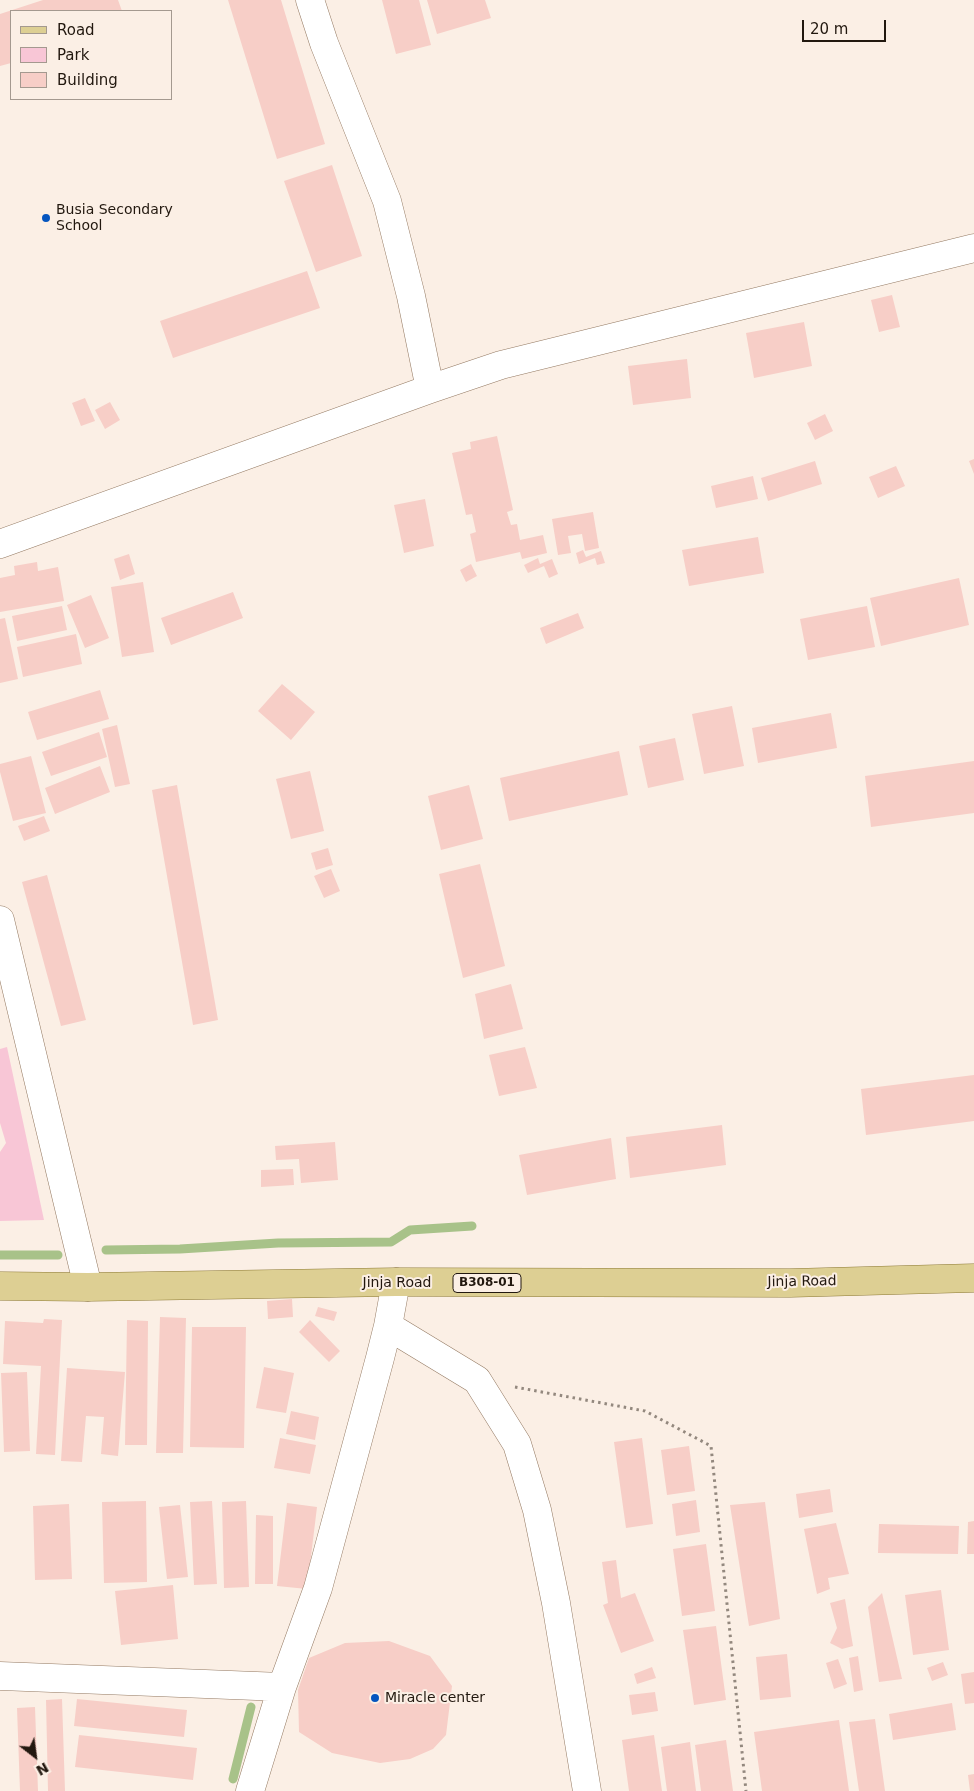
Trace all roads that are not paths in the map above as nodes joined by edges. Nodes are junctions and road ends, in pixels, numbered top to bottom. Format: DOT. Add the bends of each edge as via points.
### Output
graph roads {
  1 [pos="310,0"];
  2 [pos="974,248"];
  3 [pos="430,389"];
  4 [pos="0,544"];
  5 [pos="0,920"];
  6 [pos="974,1278"];
  7 [pos="396,1282"];
  8 [pos="0,1286"];
  9 [pos="88,1287"];
  10 [pos="388,1326"];
  11 [pos="0,1676"];
  12 [pos="282,1687"];
  13 [pos="250,1791"];
  14 [pos="586,1791"];
  1 -- 3 [label="street" via="387,200"];
  2 -- 3 [label="street" via="500,365"];
  3 -- 4 [label="street"];
  5 -- 9 [label="street"];
  6 -- 7 [label="main road, Jinja Road / B308-01" via="790,1283"];
  7 -- 9 [label="main road, Jinja Road / B308-01"];
  7 -- 10 [label="street"];
  8 -- 9 [label="main road, Jinja Road / B308-01"];
  10 -- 12 [label="street" via="318,1588"];
  10 -- 14 [label="street" via="477,1380 517,1444 537,1510 556,1602"];
  11 -- 12 [label="street"];
  12 -- 13 [label="street"];
}
